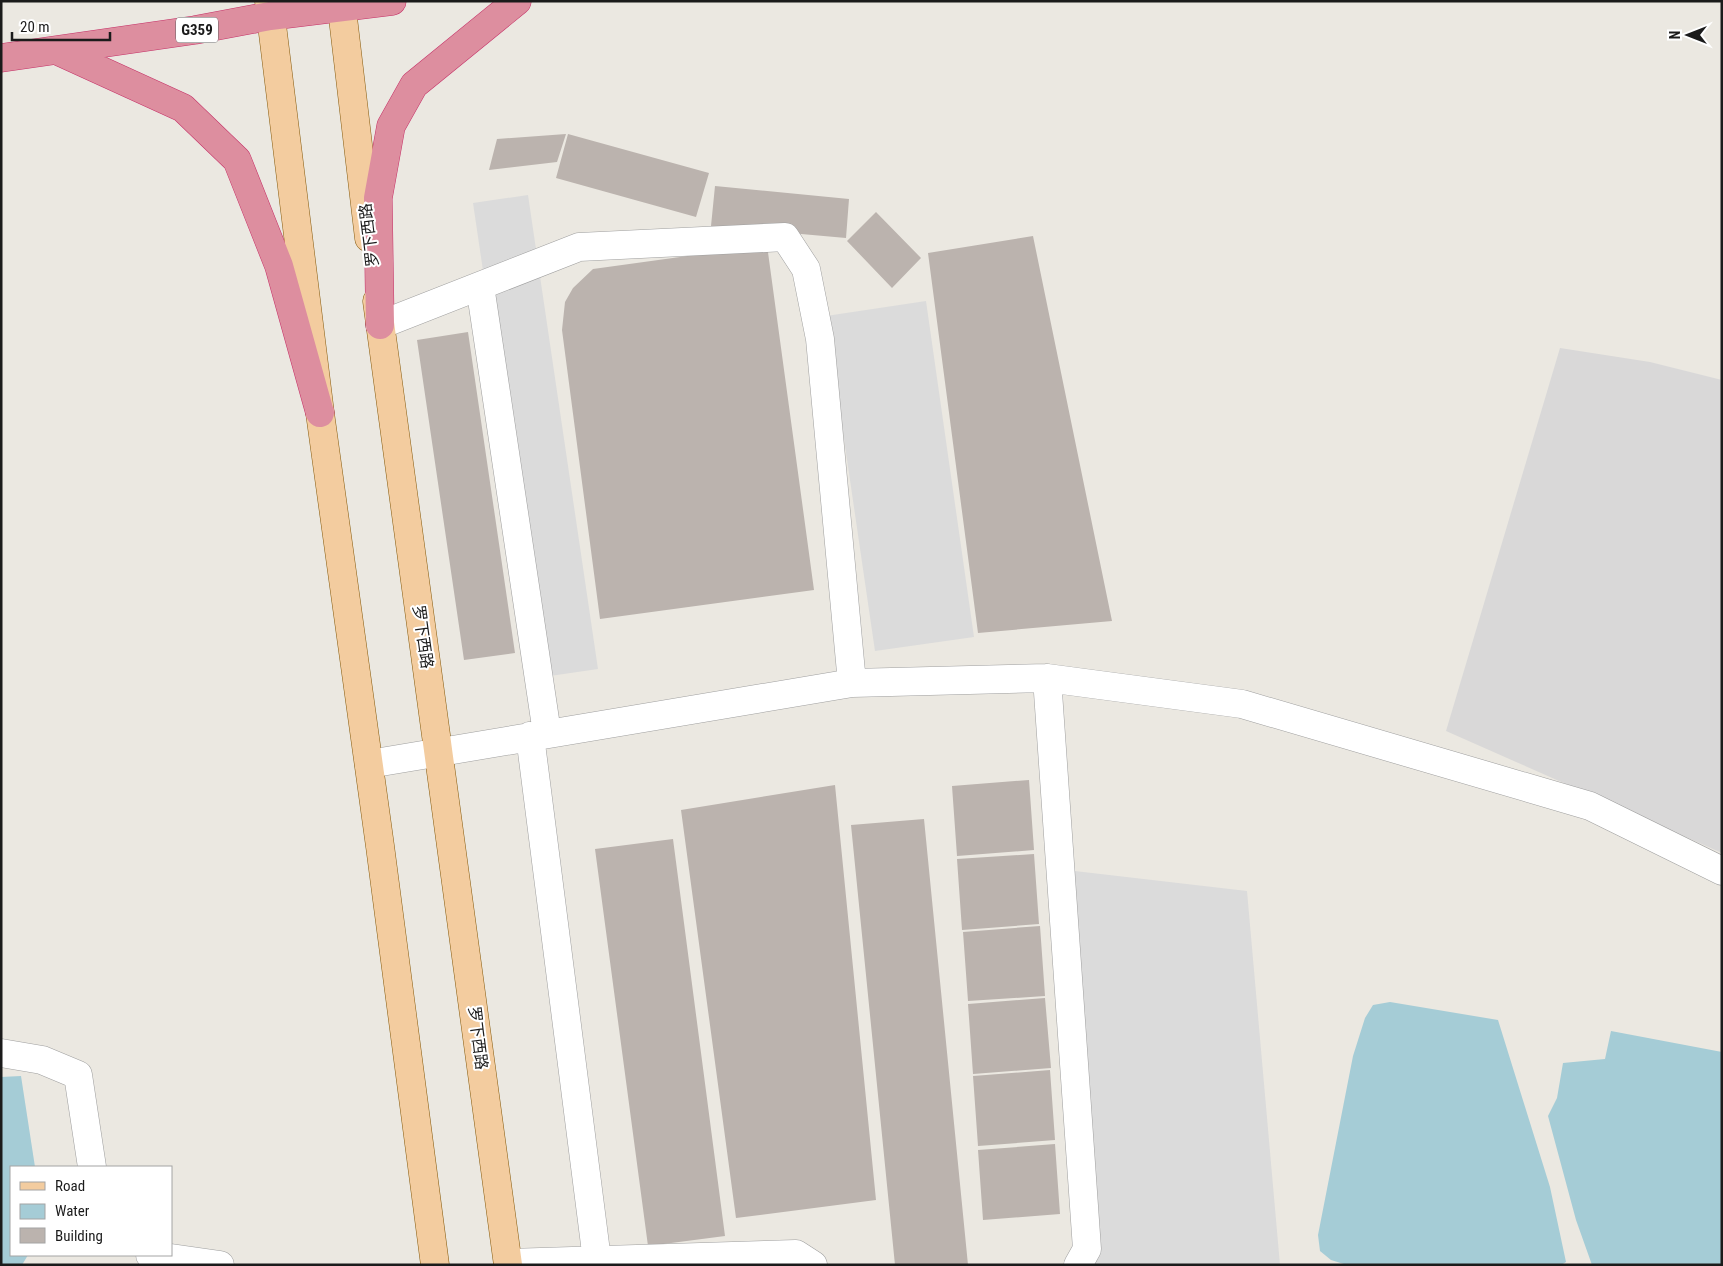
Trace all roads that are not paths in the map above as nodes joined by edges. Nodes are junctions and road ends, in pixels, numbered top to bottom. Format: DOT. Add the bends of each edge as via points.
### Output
graph roads {
  1 [pos="392,1"];
  2 [pos="517,1"];
  3 [pos="341,5"];
  4 [pos="270,9"];
  5 [pos="58,51"];
  6 [pos="1,58"];
  7 [pos="480,286"];
  8 [pos="380,326"];
  9 [pos="320,413"];
  10 [pos="1047,678"];
  11 [pos="852,683"];
  12 [pos="539,734"];
  13 [pos="439,752"];
  14 [pos="369,764"];
  15 [pos="1722,872"];
  16 [pos="1,1053"];
  17 [pos="92,1166"];
  18 [pos="157,1256"];
  19 [pos="597,1260"];
  20 [pos="508,1264"];
  21 [pos="220,1265"];
  22 [pos="435,1265"];
  23 [pos="813,1265"];
  24 [pos="1078,1265"];
  1 -- 3 [label="highway, G359"];
  2 -- 8 [label="highway" via="414,85 391,126 378,198"];
  3 -- 4 [label="highway, G359"];
  3 -- 8 [label="main road, 罗下西路"];
  4 -- 5 [label="highway, G359" via="195,30"];
  4 -- 9 [label="main road"];
  5 -- 6 [label="highway, G359"];
  5 -- 9 [label="highway" via="183,108 237,160 279,266"];
  7 -- 8 [label="street"];
  7 -- 11 [label="street" via="579,247 784,237 806,269 820,340"];
  7 -- 12 [label="street"];
  8 -- 13 [label="main road, 罗下西路"];
  9 -- 14 [label="main road"];
  10 -- 11 [label="street"];
  10 -- 15 [label="street" via="1242,704 1590,806"];
  10 -- 24 [label="street" via="1087,1249"];
  11 -- 12 [label="street"];
  12 -- 13 [label="street"];
  12 -- 19 [label="street"];
  13 -- 14 [label="street"];
  13 -- 20 [label="main road, 罗下西路"];
  14 -- 22 [label="main road"];
  16 -- 17 [label="street" via="42,1060 78,1075"];
  18 -- 21 [label="street"];
  19 -- 20 [label="street"];
  19 -- 23 [label="street" via="796,1254"];
}
